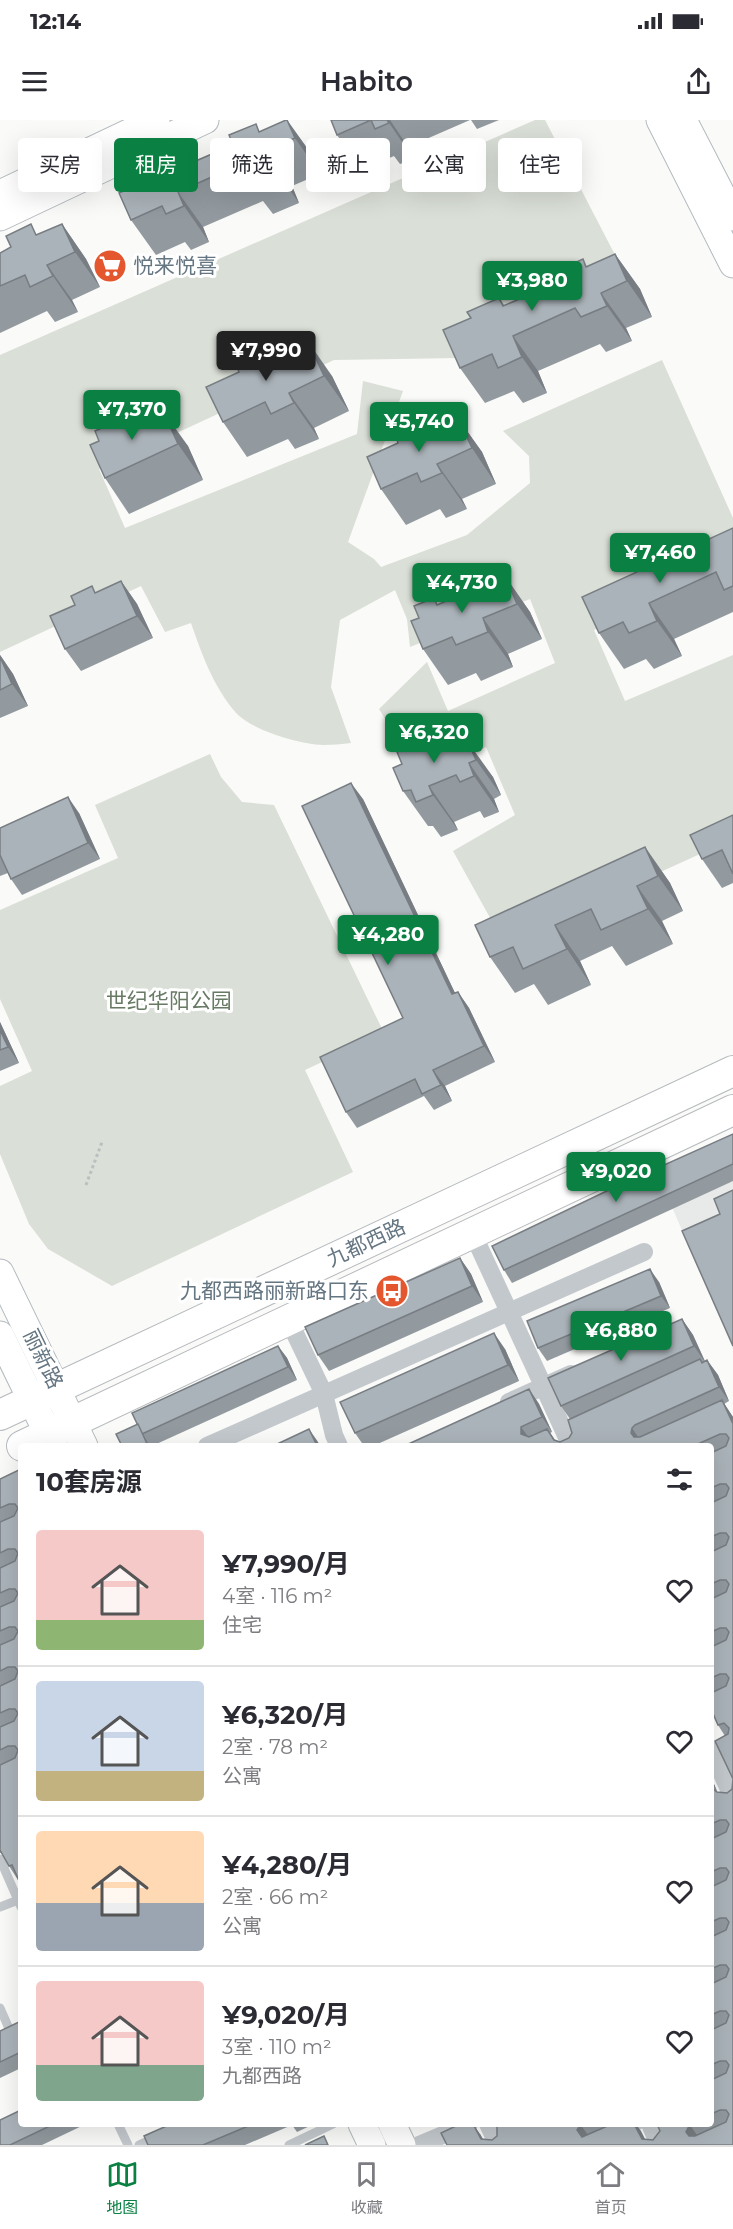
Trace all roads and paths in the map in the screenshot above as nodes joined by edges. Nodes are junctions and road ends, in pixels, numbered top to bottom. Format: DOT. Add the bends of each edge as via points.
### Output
graph roads {
  1 [pos="156,120"];
  2 [pos="206,120"];
  3 [pos="660,120"];
  4 [pos="683,120"];
  5 [pos="0,194"];
  6 [pos="0,217"];
  7 [pos="733,217"];
  8 [pos="733,264"];
  9 [pos="733,1071"];
  10 [pos="733,1110"];
  11 [pos="102,1142"];
  12 [pos="86,1185"];
  13 [pos="473,1234"];
  14 [pos="644,1252"];
  15 [pos="0,1273"];
  16 [pos="509,1312"];
  17 [pos="289,1321"];
  18 [pos="0,1335"];
  19 [pos="586,1367"];
  20 [pos="544,1386"];
  21 [pos="45,1394"];
  22 [pos="324,1394"];
  23 [pos="493,1409"];
  24 [pos="0,1415"];
  25 [pos="567,1436"];
  26 [pos="51,1440"];
  27 [pos="214,1443"];
  28 [pos="338,1443"];
  29 [pos="18,1450"];
  30 [pos="0,1456"];
  31 [pos="714,1752"];
  32 [pos="729,1795"];
  33 [pos="0,1859"];
  34 [pos="18,1901"];
  35 [pos="18,1903"];
  36 [pos="0,1907"];
  37 [pos="0,2008"];
  38 [pos="18,2029"];
  39 [pos="10,2033"];
  40 [pos="0,2038"];
  41 [pos="119,2127"];
  42 [pos="327,2127"];
  43 [pos="363,2127"];
  44 [pos="393,2127"];
  45 [pos="462,2127"];
  46 [pos="634,2127"];
  47 [pos="651,2127"];
  48 [pos="167,2132"];
  49 [pos="612,2137"];
  50 [pos="128,2145"];
  51 [pos="139,2145"];
  52 [pos="289,2145"];
  53 [pos="372,2145"];
  54 [pos="402,2145"];
  55 [pos="419,2145"];
  56 [pos="659,2145"];
  1 -- 5 [label="main road"];
  2 -- 6 [label="main road"];
  3 -- 8 [label="main road"];
  4 -- 7 [label="main road"];
  9 -- 21 [label="main road, 九都西路"];
  10 -- 13 [label="main road, 九都西路"];
  11 -- 12 [label="path"];
  13 -- 16 [label="street"];
  13 -- 17 [label="main road, 九都西路"];
  14 -- 16 [label="street"];
  15 -- 21 [label="main road, 丽新路"];
  16 -- 20 [label="street"];
  16 -- 22 [label="street"];
  17 -- 22 [label="street"];
  17 -- 26 [label="main road, 九都西路"];
  18 -- 21 [label="main road, 丽新路"];
  19 -- 20 [label="street"];
  20 -- 23 [label="street"];
  20 -- 25 [label="street"];
  21 -- 24 [label="main road, 九都西路"];
  21 -- 26 [label="main road, 丽新路"];
  22 -- 27 [label="street"];
  22 -- 28 [label="street"];
  29 -- 30 [label="main road, 九都西路"];
  31 -- 32 [label="street"];
  33 -- 34 [label="lane"];
  35 -- 36 [label="lane"];
  37 -- 39 [label="lane"];
  38 -- 39 [label="lane"];
  39 -- 40 [label="lane"];
  41 -- 50 [label="lane"];
  42 -- 52 [label="lane"];
  43 -- 53 [label="main road"];
  44 -- 54 [label="main road"];
  45 -- 55 [label="street"];
  46 -- 49 [label="lane"];
  47 -- 56 [label="street"];
  48 -- 51 [label="lane"];
}
